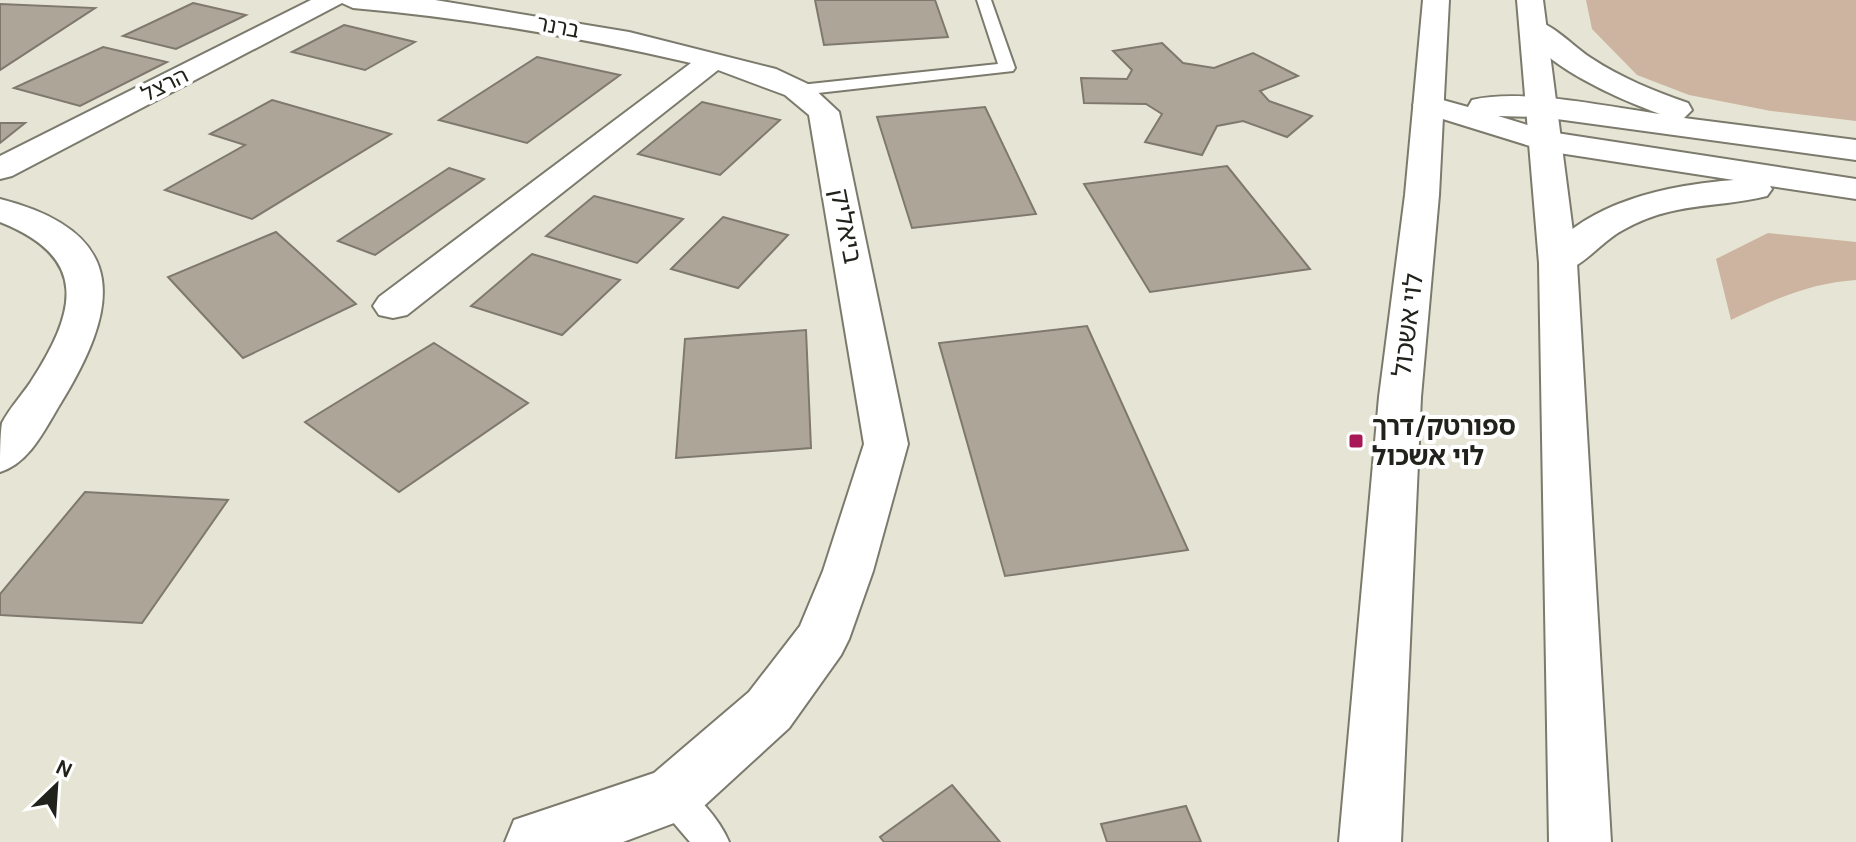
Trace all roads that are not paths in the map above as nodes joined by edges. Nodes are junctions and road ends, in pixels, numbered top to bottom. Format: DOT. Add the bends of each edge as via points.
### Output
graph roads {
  1 [pos="331,0"];
  2 [pos="353,0"];
  3 [pos="984,0"];
  4 [pos="1436,0"];
  5 [pos="1532,14"];
  6 [pos="713,60"];
  7 [pos="800,90"];
  8 [pos="1428,105"];
  9 [pos="1544,124"];
  10 [pos="1799,143"];
  11 [pos="1856,150"];
  12 [pos="0,169"];
  13 [pos="1850,188"];
  14 [pos="0,210"];
  15 [pos="1558,263"];
  16 [pos="393,306"];
  17 [pos="0,455"];
  18 [pos="672,796"];
  19 [pos="536,842"];
  20 [pos="712,842"];
  21 [pos="1370,842"];
  22 [pos="1580,842"];
  1 -- 12 [label="main road, הרצל"];
  2 -- 6 [label="main road, ברנר" via="439,6 541,23"];
  3 -- 7 [label="lane" via="1007,68"];
  4 -- 8 [label="main road, לוי אשכול"];
  5 -- 9 [label="main road"];
  5 -- 10 [label="main road" via="1581,65 1656,103"];
  6 -- 7 [label="main road, ביאליק"];
  6 -- 16 [label="main road"];
  7 -- 18 [label="main road, ביאליק" via="824,112 886,444 822,639 769,710"];
  8 -- 9 [label="main road"];
  8 -- 21 [label="main road, לוי אשכול" via="1399,411"];
  9 -- 10 [label="main road"];
  9 -- 13 [label="main road"];
  9 -- 15 [label="main road"];
  10 -- 11 [label="main road"];
  13 -- 15 [label="main road" via="1715,192 1640,207 1580,239"];
  14 -- 17 [label="main road" via="36,223 61,240 84,267 86,289 80,333"];
  15 -- 22 [label="main road"];
  18 -- 19 [label="main road"];
  18 -- 20 [label="lane"];
}
